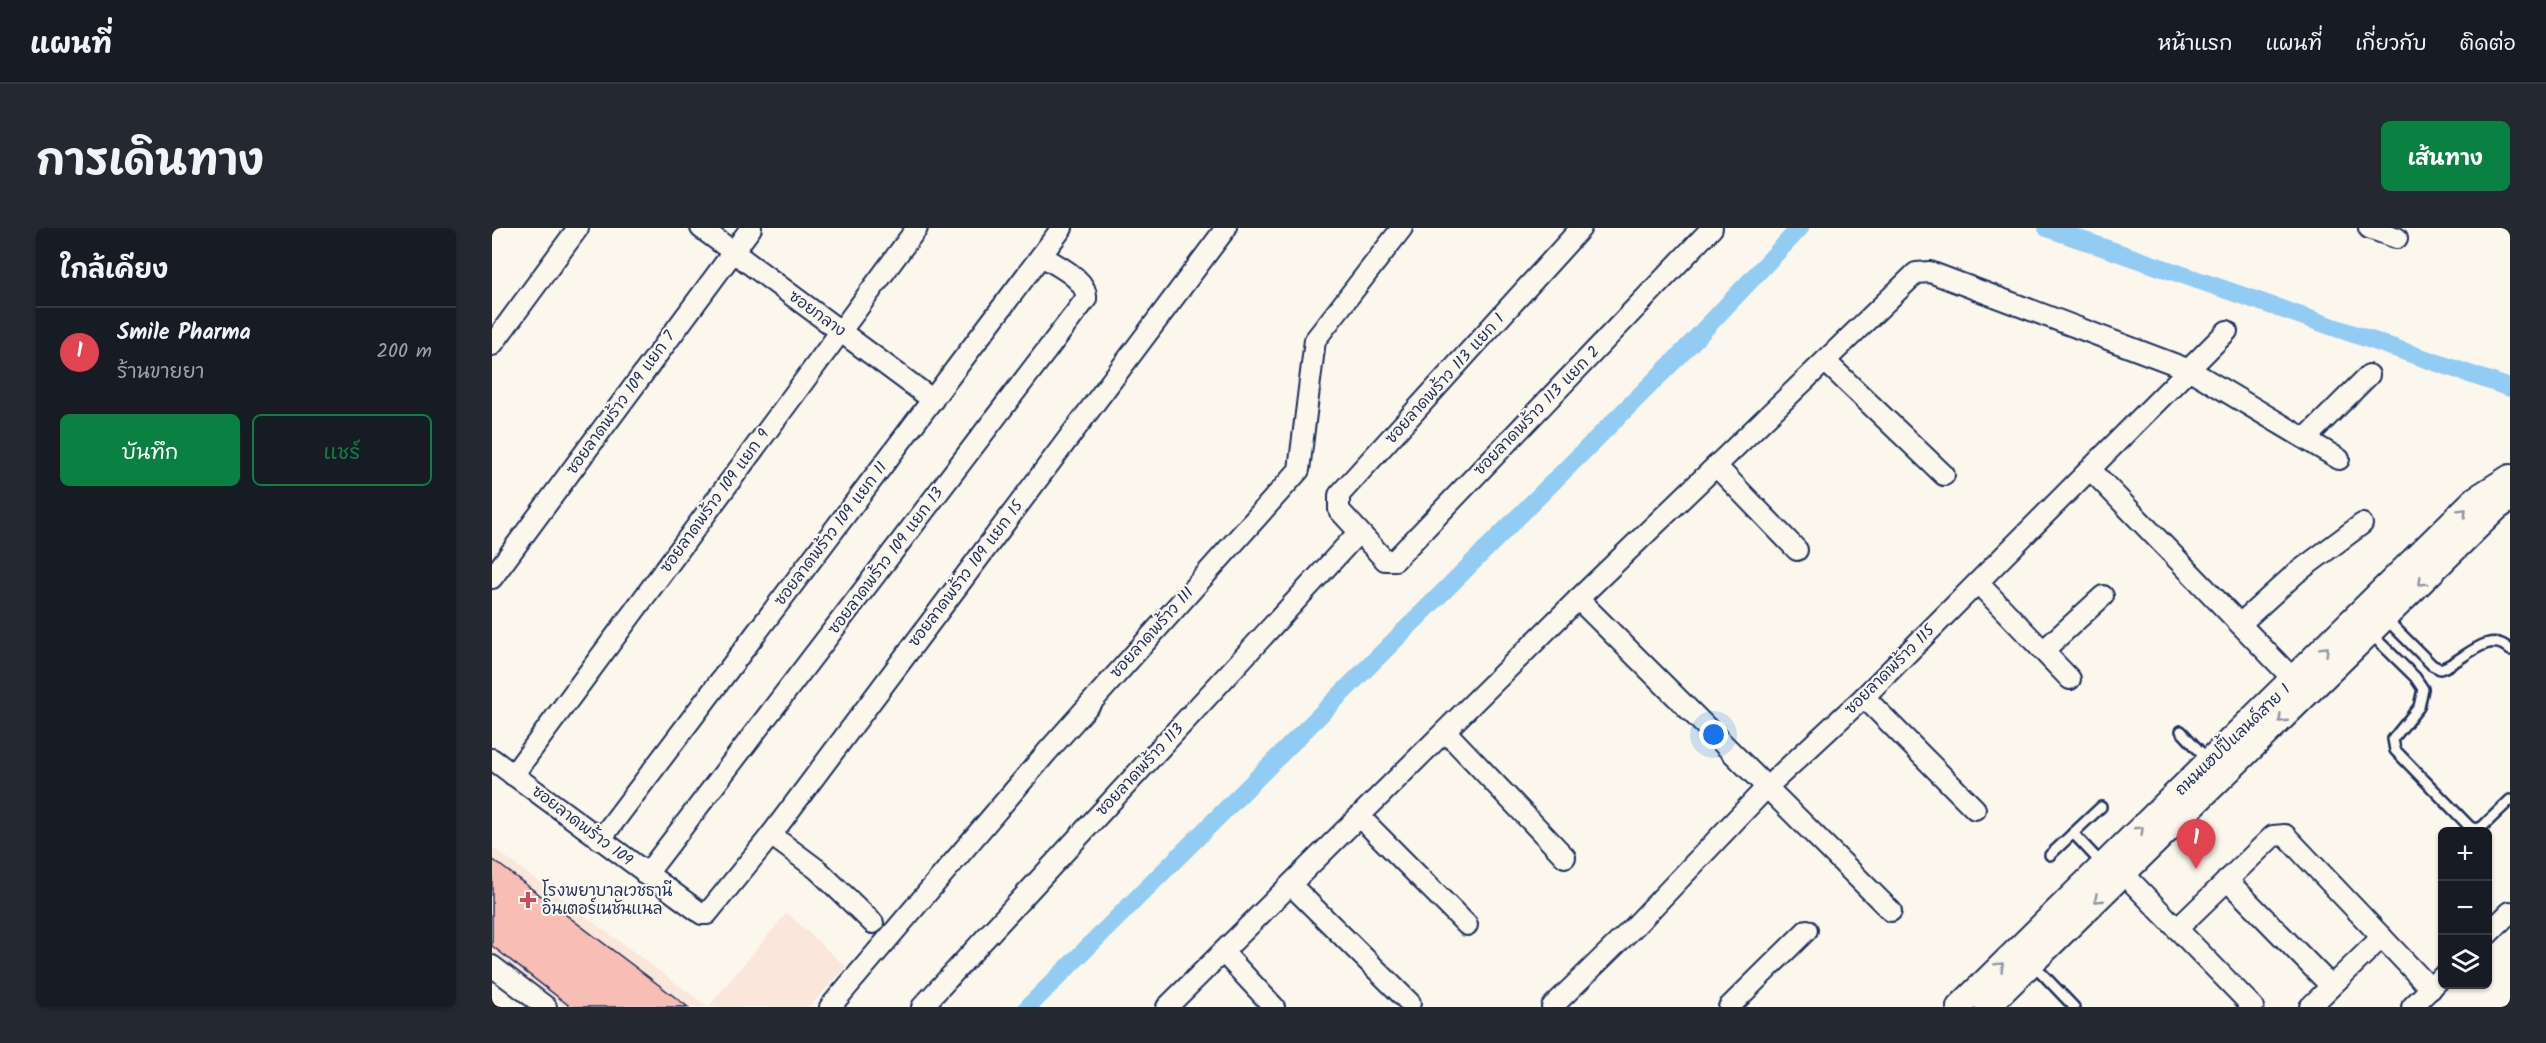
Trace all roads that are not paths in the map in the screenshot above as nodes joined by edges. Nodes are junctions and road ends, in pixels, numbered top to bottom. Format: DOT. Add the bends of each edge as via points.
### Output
graph roads {
  1 [pos="578,228"];
  2 [pos="701,228"];
  3 [pos="751,228"];
  4 [pos="917,228"];
  5 [pos="1062,228"];
  6 [pos="1226,228"];
  7 [pos="1402,228"];
  8 [pos="1581,228"];
  9 [pos="1712,228"];
  10 [pos="2369,228"];
  11 [pos="2397,238"];
  12 [pos="733,253"];
  13 [pos="1042,256"];
  14 [pos="840,331"];
  15 [pos="2227,331"];
  16 [pos="492,345"];
  17 [pos="1824,361"];
  18 [pos="2190,370"];
  19 [pos="2369,375"];
  20 [pos="933,400"];
  21 [pos="2306,438"];
  22 [pos="2338,459"];
  23 [pos="1716,466"];
  24 [pos="2091,470"];
  25 [pos="1944,475"];
  26 [pos="2510,477"];
  27 [pos="2510,499"];
  28 [pos="2362,524"];
  29 [pos="1359,534"];
  30 [pos="1797,550"];
  31 [pos="492,578"];
  32 [pos="1978,583"];
  33 [pos="2103,596"];
  34 [pos="1578,599"];
  35 [pos="2240,624"];
  36 [pos="2378,626"];
  37 [pos="2510,650"];
  38 [pos="2043,651"];
  39 [pos="2070,679"];
  40 [pos="2294,680"];
  41 [pos="1864,697"];
  42 [pos="2181,731"];
  43 [pos="1446,732"];
  44 [pos="492,759"];
  45 [pos="2210,762"];
  46 [pos="513,775"];
  47 [pos="1766,789"];
  48 [pos="2510,800"];
  49 [pos="2101,807"];
  50 [pos="1975,809"];
  51 [pos="2173,811"];
  52 [pos="1360,817"];
  53 [pos="2073,833"];
  54 [pos="771,834"];
  55 [pos="600,840"];
  56 [pos="2050,855"];
  57 [pos="1565,857"];
  58 [pos="2112,866"];
  59 [pos="646,875"];
  60 [pos="2227,880"];
  61 [pos="1291,885"];
  62 [pos="1891,911"];
  63 [pos="2510,912"];
  64 [pos="702,914"];
  65 [pos="873,923"];
  66 [pos="1467,925"];
  67 [pos="2177,929"];
  68 [pos="2492,929"];
  69 [pos="1807,930"];
  70 [pos="2382,937"];
  71 [pos="1223,952"];
  72 [pos="2032,963"];
  73 [pos="492,966"];
  74 [pos="2437,983"];
  75 [pos="2331,986"];
  76 [pos="1410,1003"];
  77 [pos="546,1007"];
  78 [pos="830,1007"];
  79 [pos="922,1007"];
  80 [pos="1167,1007"];
  81 [pos="1274,1007"];
  82 [pos="1552,1007"];
  83 [pos="1728,1007"];
  84 [pos="1959,1007"];
  85 [pos="1987,1007"];
  86 [pos="2074,1007"];
  87 [pos="2253,1007"];
  88 [pos="2310,1007"];
  89 [pos="2412,1007"];
  1 -- 16 [label="street"];
  2 -- 12 [label="street, ซอยกลาง"];
  3 -- 12 [label="street, ซอยลาดพร้าว 109 แยก 7"];
  4 -- 14 [label="street, ซอยลาดพร้าว 109 แยก 9"];
  5 -- 13 [label="street, ซอยลาดพร้าว 109 แยก 11"];
  6 -- 54 [label="street, ซอยลาดพร้าว 109 แยก 15"];
  7 -- 78 [label="street, ซอยลาดพร้าว 111" via="1315,340 1299,470 1047,752"];
  8 -- 29 [label="street, ซอยลาดพร้าว 113 แยก 1" via="1339,495 1339,510"];
  9 -- 29 [label="street, ซอยลาดพร้าว 113 แยก 2" via="1395,560 1385,560"];
  10 -- 11 [label="street"];
  12 -- 14 [label="street, ซอยกลาง"];
  12 -- 31 [label="street, ซอยลาดพร้าว 109 แยก 7"];
  13 -- 20 [label="street, ซอยลาดพร้าว 109 แยก 11"];
  13 -- 59 [label="street, ซอยลาดพร้าว 109 แยก 13" via="1082,283 1087,290 1086,298"];
  14 -- 20 [label="street, ซอยกลาง"];
  14 -- 46 [label="street, ซอยลาดพร้าว 109 แยก 9"];
  15 -- 18 [label="street, ซอยลาดพร้าว 115"];
  17 -- 18 [label="street" via="1906,280 1916,273 1930,272"];
  17 -- 23 [label="street"];
  17 -- 25 [label="street"];
  18 -- 21 [label="street"];
  18 -- 24 [label="street, ซอยลาดพร้าว 115"];
  19 -- 21 [label="street"];
  20 -- 55 [label="street, ซอยลาดพร้าว 109 แยก 11"];
  21 -- 22 [label="street"];
  23 -- 30 [label="street"];
  23 -- 34 [label="street"];
  24 -- 32 [label="street, ซอยลาดพร้าว 115"];
  24 -- 35 [label="street"];
  40 -- 26 [label="street, ถนนแฮปปี้แลนด์สาย 1, one-way" via="2475,499"];
  27 -- 36 [label="street, ถนนแฮปปี้แลนด์สาย 1, one-way"];
  28 -- 35 [label="street" via="2295,574"];
  29 -- 79 [label="street, ซอยลาดพร้าว 113"];
  32 -- 38 [label="street"];
  32 -- 41 [label="street, ซอยลาดพร้าว 115"];
  33 -- 38 [label="street"];
  34 -- 43 [label="street"];
  34 -- 47 [label="street"];
  35 -- 40 [label="street"];
  36 -- 37 [label="lane" via="2440,669 2481,645 2495,642"];
  36 -- 48 [label="lane" via="2423,689 2420,707 2393,739 2395,750 2470,827 2482,827"];
  36 -- 51 [label="street, ถนนแฮปปี้แลนด์สาย 1, one-way"];
  38 -- 39 [label="street"];
  40 -- 45 [label="street, ถนนแฮปปี้แลนด์สาย 1"];
  41 -- 47 [label="street, ซอยลาดพร้าว 115"];
  41 -- 50 [label="street"];
  42 -- 45 [label="lane"];
  43 -- 52 [label="street"];
  43 -- 57 [label="street"];
  44 -- 46 [label="street, ซอยลาดพร้าว 109"];
  45 -- 51 [label="street, ถนนแฮปปี้แลนด์สาย 1"];
  46 -- 55 [label="street, ซอยลาดพร้าว 109"];
  47 -- 62 [label="street"];
  47 -- 82 [label="street, ซอยลาดพร้าว 115"];
  49 -- 53 [label="lane"];
  51 -- 58 [label="street, ถนนแฮปปี้แลนด์สาย 1"];
  52 -- 61 [label="street"];
  52 -- 66 [label="street"];
  53 -- 56 [label="lane"];
  53 -- 58 [label="lane"];
  54 -- 64 [label="street, ซอยลาดพร้าว 109 แยก 15" via="711,910"];
  54 -- 65 [label="street" via="818,870"];
  55 -- 59 [label="street, ซอยลาดพร้าว 109"];
  58 -- 67 [label="street"];
  58 -- 72 [label="street, ถนนแฮปปี้แลนด์สาย 1, one-way"];
  84 -- 58 [label="street, ถนนแฮปปี้แลนด์สาย 1, one-way"];
  59 -- 64 [label="street, ซอยลาดพร้าว 109"];
  60 -- 67 [label="street"];
  60 -- 70 [label="street" via="2273,836 2285,835"];
  60 -- 75 [label="street"];
  61 -- 71 [label="street"];
  61 -- 76 [label="street"];
  63 -- 68 [label="street"];
  67 -- 87 [label="street"];
  69 -- 83 [label="street"];
  70 -- 74 [label="street"];
  70 -- 75 [label="street"];
  71 -- 80 [label="street"];
  71 -- 81 [label="street"];
  72 -- 85 [label="street, ถนนแฮปปี้แลนด์สาย 1"];
  72 -- 86 [label="lane"];
  73 -- 77 [label="street"];
  74 -- 89 [label="street"];
  75 -- 88 [label="street"];
}
